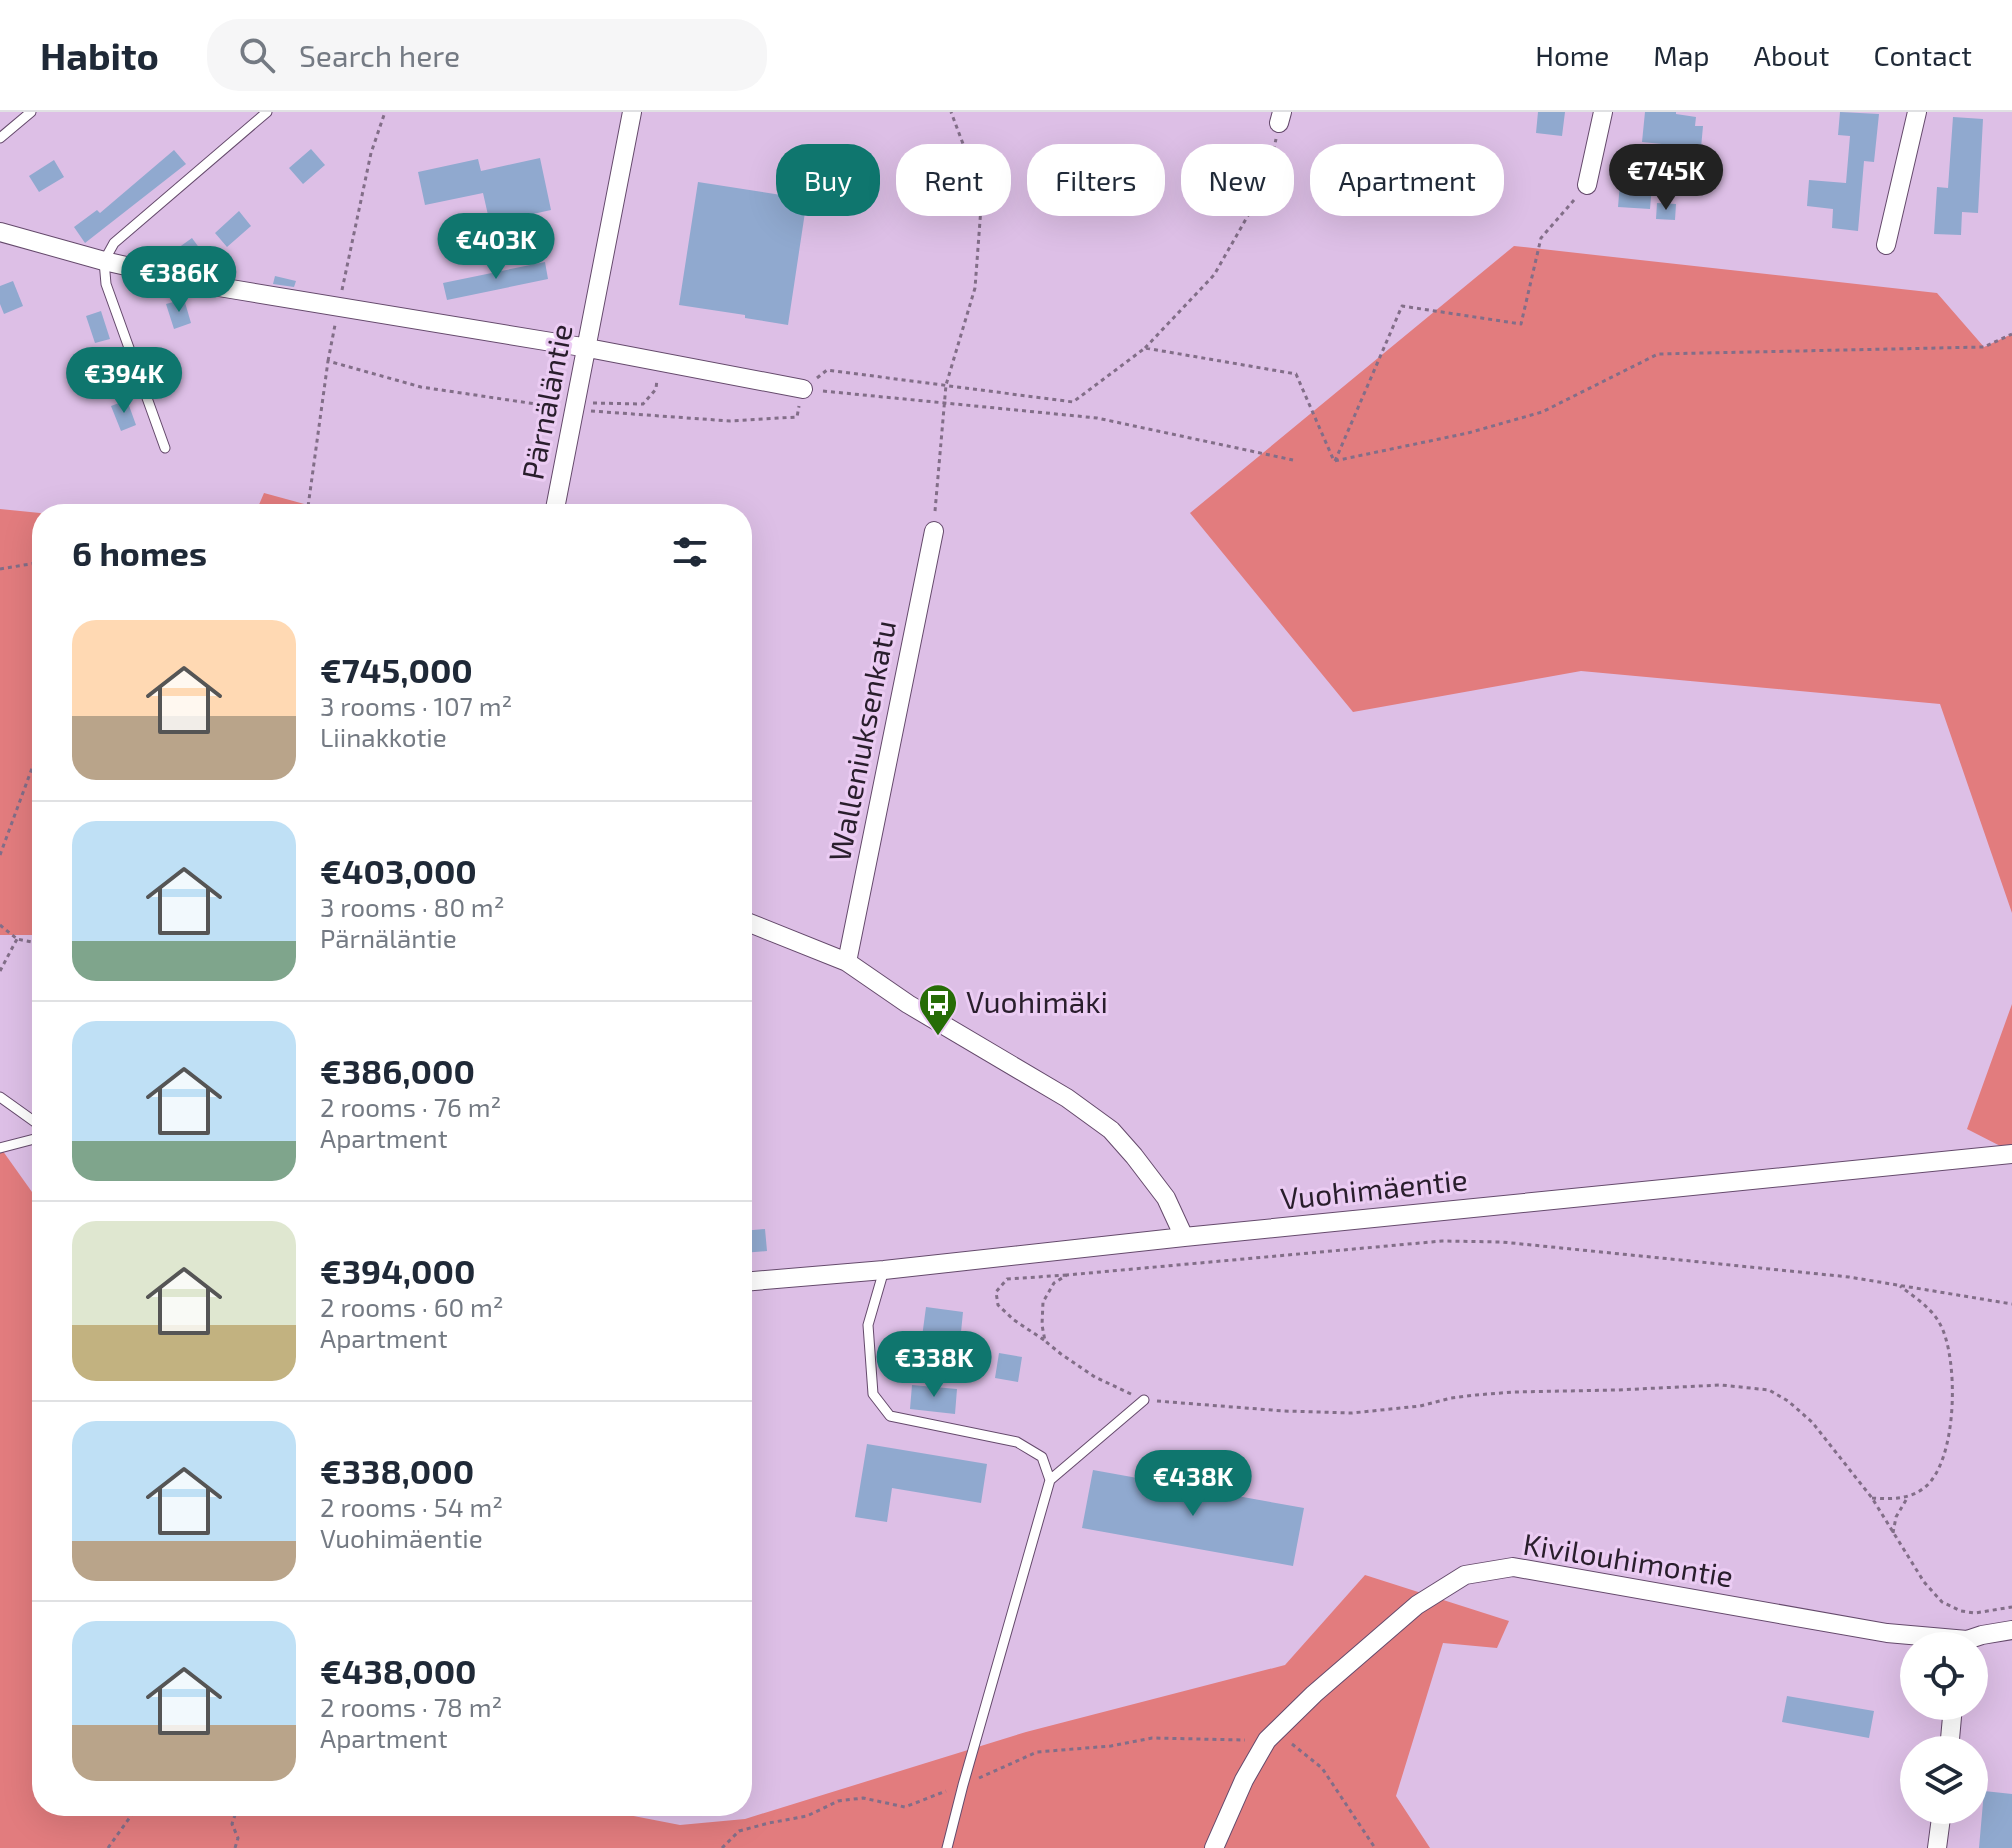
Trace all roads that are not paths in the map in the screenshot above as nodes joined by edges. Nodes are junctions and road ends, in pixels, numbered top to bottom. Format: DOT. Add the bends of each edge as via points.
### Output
graph roads {
  1 [pos="31,112"];
  2 [pos="267,112"];
  3 [pos="632,112"];
  4 [pos="1603,112"];
  5 [pos="1917,112"];
  6 [pos="0,138"];
  7 [pos="1587,185"];
  8 [pos="0,232"];
  9 [pos="1886,245"];
  10 [pos="104,261"];
  11 [pos="588,348"];
  12 [pos="803,389"];
  13 [pos="165,448"];
  14 [pos="556,504"];
  15 [pos="934,531"];
  16 [pos="752,924"];
  17 [pos="847,962"];
  18 [pos="0,1097"];
  19 [pos="32,1120"];
  20 [pos="32,1140"];
  21 [pos="0,1148"];
  22 [pos="2012,1154"];
  23 [pos="1184,1237"];
  24 [pos="884,1270"];
  25 [pos="752,1281"];
  26 [pos="1144,1400"];
  27 [pos="1050,1480"];
  28 [pos="2012,1630"];
  29 [pos="1988,1634"];
  30 [pos="1900,1635"];
  31 [pos="1940,1824"];
  32 [pos="947,1848"];
  33 [pos="1214,1848"];
  34 [pos="1937,1848"];
  1 -- 6 [label="lane"];
  2 -- 10 [label="lane" via="114,243"];
  3 -- 11 [label="street, Pärnäläntie"];
  4 -- 7 [label="street"];
  5 -- 9 [label="street"];
  8 -- 10 [label="street"];
  10 -- 11 [label="street" via="219,287"];
  10 -- 13 [label="lane" via="106,284"];
  11 -- 12 [label="street"];
  11 -- 14 [label="street, Pärnäläntie"];
  15 -- 17 [label="street, Walleniuksenkatu"];
  16 -- 17 [label="street"];
  17 -- 23 [label="street" via="1111,1130 1166,1198"];
  18 -- 19 [label="lane"];
  20 -- 21 [label="lane"];
  22 -- 23 [label="street, Vuohimäentie"];
  23 -- 24 [label="street, Vuohimäentie"];
  24 -- 25 [label="street, Vuohimäentie"];
  24 -- 27 [label="lane" via="868,1325 873,1394 890,1416 1017,1442 1042,1457"];
  26 -- 27 [label="lane"];
  27 -- 32 [label="lane"];
  28 -- 29 [label="street, Kivilouhimontie"];
  30 -- 33 [label="street, Kivilouhimontie" via="1513,1567 1465,1575 1417,1605 1267,1740"];
  31 -- 34 [label="street"];
}
